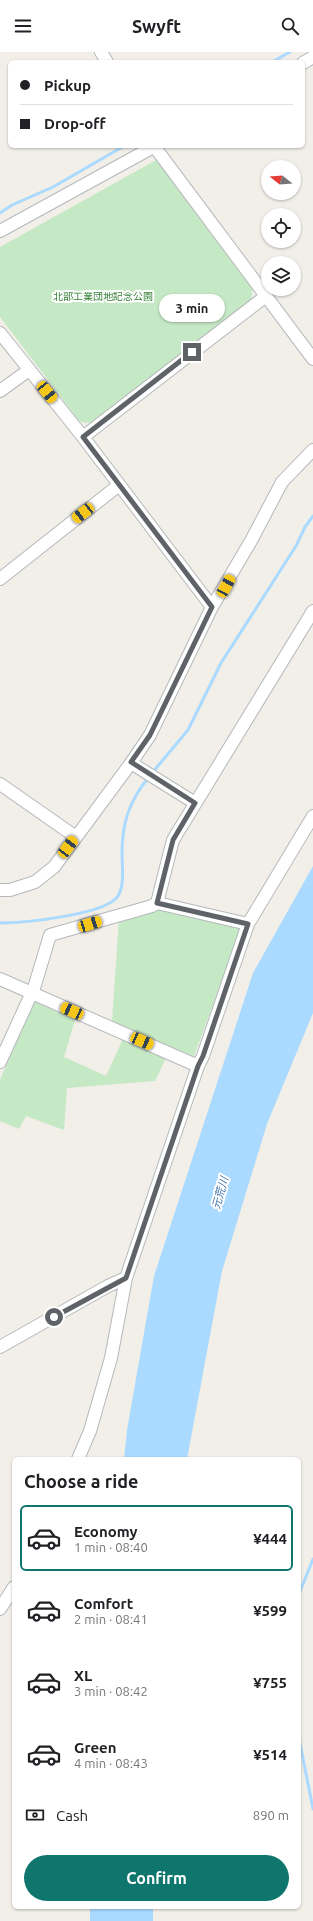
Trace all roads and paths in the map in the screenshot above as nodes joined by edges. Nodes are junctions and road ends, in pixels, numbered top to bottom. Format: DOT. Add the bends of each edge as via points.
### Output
graph roads {
  1 [pos="150,148"];
  2 [pos="155,148"];
  3 [pos="0,231"];
  4 [pos="261,289"];
  5 [pos="266,296"];
  6 [pos="0,333"];
  7 [pos="313,360"];
  8 [pos="29,370"];
  9 [pos="0,391"];
  10 [pos="83,437"];
  11 [pos="313,450"];
  12 [pos="119,485"];
  13 [pos="0,579"];
  14 [pos="212,607"];
  15 [pos="313,610"];
  16 [pos="131,762"];
  17 [pos="0,784"];
  18 [pos="195,803"];
  19 [pos="313,816"];
  20 [pos="76,837"];
  21 [pos="0,890"];
  22 [pos="157,903"];
  23 [pos="248,924"];
  24 [pos="0,979"];
  25 [pos="31,992"];
  26 [pos="0,1062"];
  27 [pos="198,1066"];
  28 [pos="126,1278"];
  29 [pos="0,1347"];
  30 [pos="79,1457"];
  31 [pos="12,1590"];
  32 [pos="0,1609"];
  1 -- 3 [label="street"];
  2 -- 4 [label="street"];
  5 -- 7 [label="street"];
  5 -- 10 [label="street"];
  6 -- 8 [label="street"];
  8 -- 9 [label="street"];
  8 -- 10 [label="street"];
  10 -- 12 [label="street"];
  11 -- 14 [label="street" via="282,482"];
  12 -- 13 [label="street"];
  12 -- 14 [label="street"];
  14 -- 16 [label="street" via="150,735"];
  15 -- 18 [label="street"];
  16 -- 18 [label="street"];
  16 -- 20 [label="street"];
  17 -- 20 [label="street"];
  18 -- 22 [label="street" via="173,840"];
  19 -- 23 [label="street"];
  20 -- 21 [label="street" via="54,867 35,882 10,890"];
  22 -- 23 [label="street"];
  22 -- 25 [label="street" via="50,935"];
  23 -- 27 [label="street"];
  24 -- 25 [label="street"];
  25 -- 26 [label="street"];
  25 -- 27 [label="street"];
  27 -- 28 [label="street"];
  28 -- 29 [label="street"];
  28 -- 30 [label="street" via="111,1358 90,1431"];
  31 -- 32 [label="street"];
}
